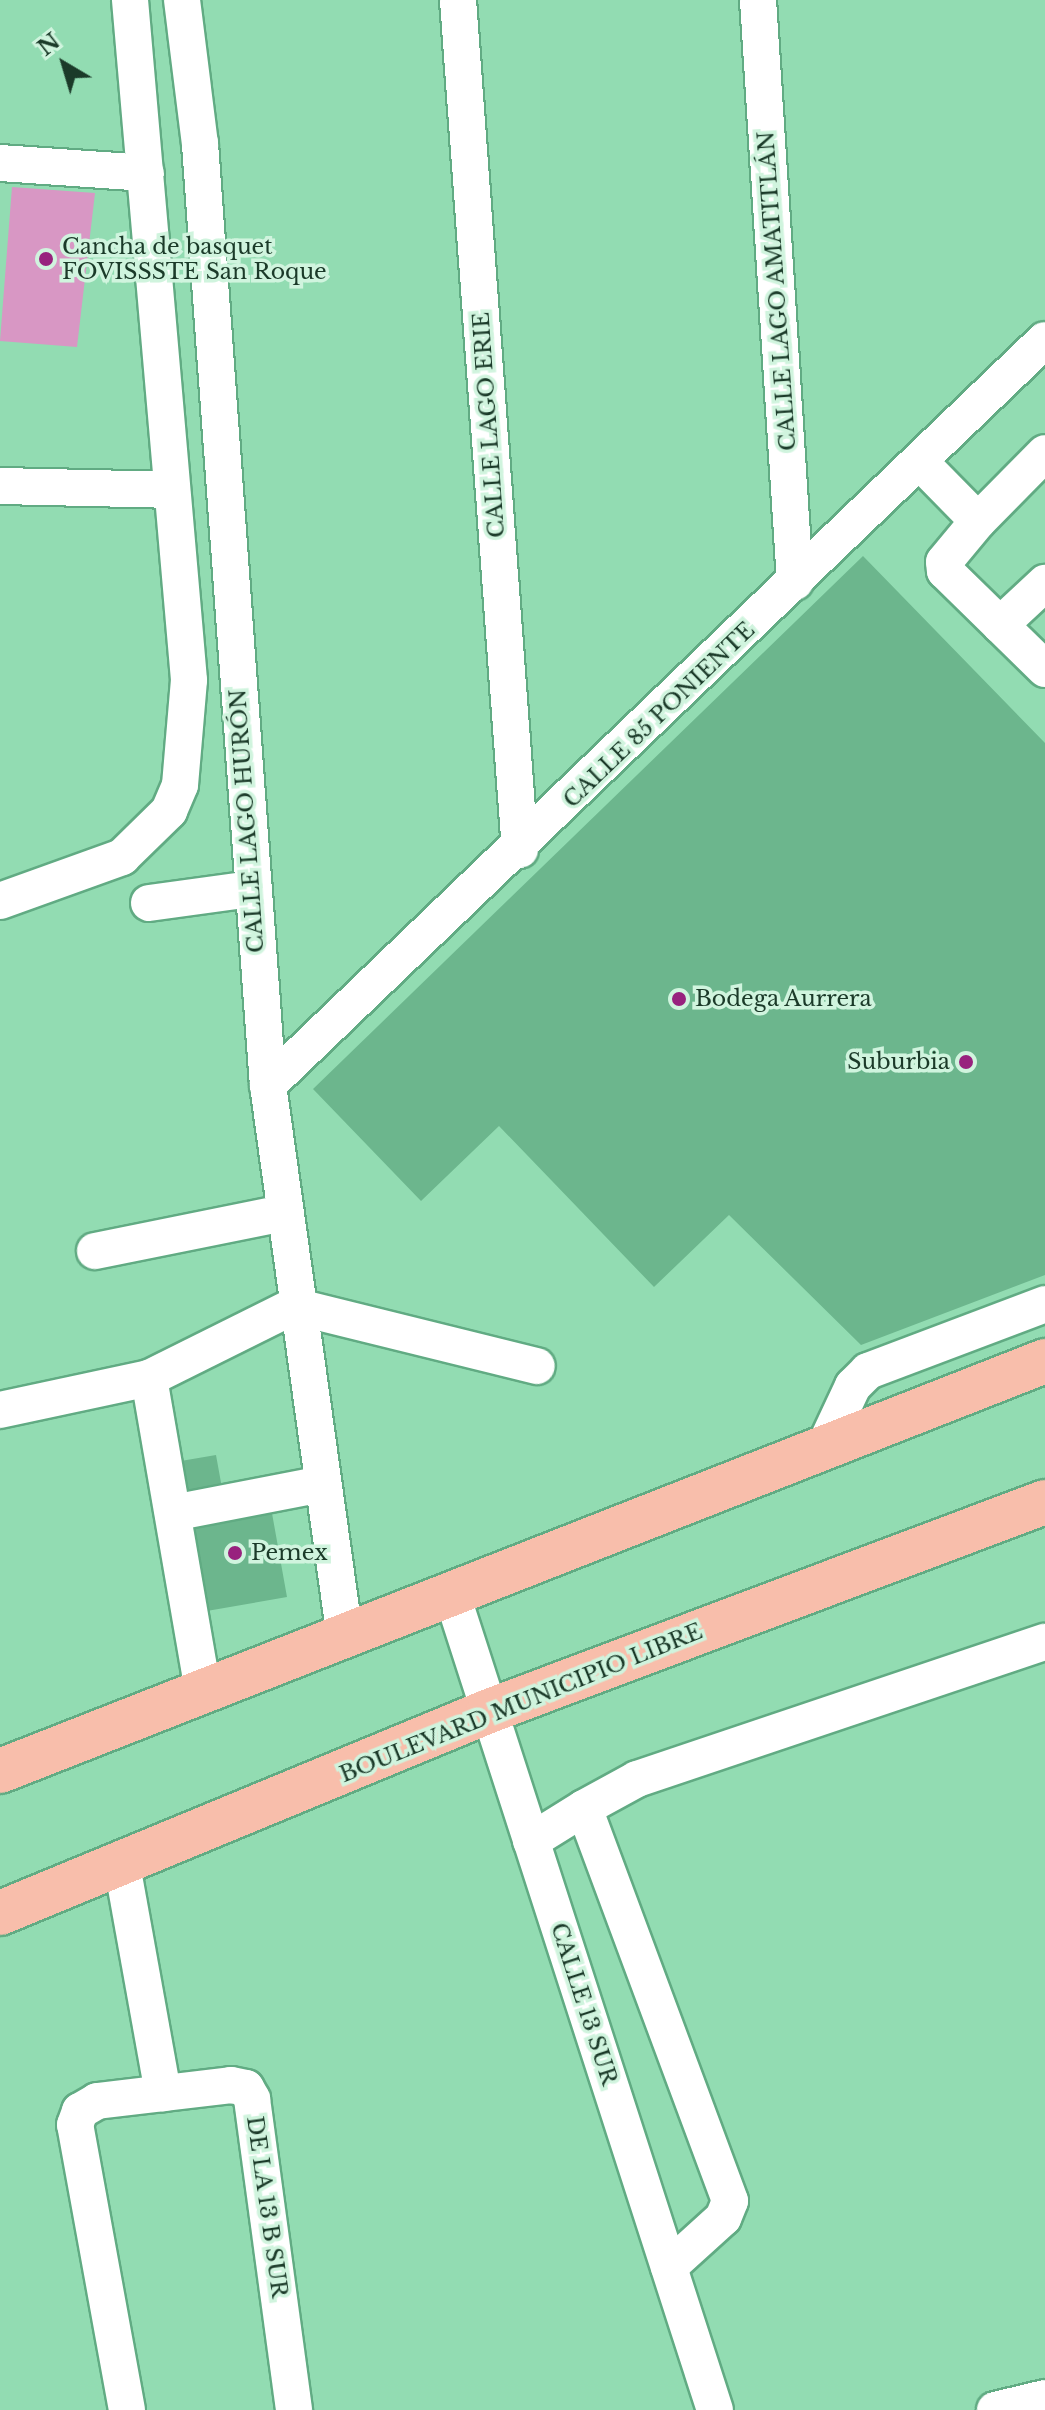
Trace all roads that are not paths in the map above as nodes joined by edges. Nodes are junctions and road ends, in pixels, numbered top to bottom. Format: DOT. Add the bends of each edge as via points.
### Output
graph roads {
  1 [pos="130,0"];
  2 [pos="182,0"];
  3 [pos="458,0"];
  4 [pos="758,0"];
  5 [pos="0,163"];
  6 [pos="146,173"];
  7 [pos="1045,340"];
  8 [pos="1045,453"];
  9 [pos="919,461"];
  10 [pos="0,486"];
  11 [pos="170,490"];
  12 [pos="978,521"];
  13 [pos="795,582"];
  14 [pos="1045,583"];
  15 [pos="1000,625"];
  16 [pos="1045,669"];
  17 [pos="520,850"];
  18 [pos="251,889"];
  19 [pos="0,901"];
  20 [pos="149,903"];
  21 [pos="268,1085"];
  22 [pos="283,1213"];
  23 [pos="95,1251"];
  24 [pos="1045,1304"];
  25 [pos="294,1306"];
  26 [pos="1005,1320"];
  27 [pos="1033,1365"];
  28 [pos="537,1366"];
  29 [pos="149,1378"];
  30 [pos="0,1410"];
  31 [pos="823,1450"];
  32 [pos="322,1484"];
  33 [pos="1045,1502"];
  34 [pos="173,1513"];
  35 [pos="453,1598"];
  36 [pos="345,1638"];
  37 [pos="1045,1642"];
  38 [pos="203,1692"];
  39 [pos="489,1711"];
  40 [pos="2,1765"];
  41 [pos="584,1808"];
  42 [pos="531,1841"];
  43 [pos="122,1865"];
  44 [pos="0,1913"];
  45 [pos="163,2093"];
  46 [pos="669,2267"];
  47 [pos="1045,2398"];
  48 [pos="127,2410"];
  49 [pos="294,2410"];
  50 [pos="715,2410"];
  51 [pos="995,2410"];
  1 -- 6 [label="street"];
  2 -- 18 [label="street, CALLE LAGO HURÓN" via="200,144"];
  3 -- 17 [label="street, CALLE LAGO ERIE"];
  4 -- 13 [label="street, CALLE LAGO AMATITLÁN"];
  5 -- 6 [label="street"];
  6 -- 11 [label="street"];
  7 -- 9 [label="street, CALLE 85 PONIENTE"];
  8 -- 12 [label="street"];
  9 -- 12 [label="street"];
  9 -- 13 [label="street, CALLE 85 PONIENTE"];
  10 -- 11 [label="street"];
  11 -- 19 [label="street" via="189,680 180,785 169,811 122,857"];
  12 -- 15 [label="street" via="944,566"];
  13 -- 17 [label="street, CALLE 85 PONIENTE"];
  14 -- 15 [label="street"];
  15 -- 16 [label="street"];
  17 -- 21 [label="street, CALLE 85 PONIENTE"];
  18 -- 20 [label="street"];
  18 -- 21 [label="street, CALLE LAGO HURÓN"];
  21 -- 22 [label="street, CALLE LAGO HURÓN"];
  22 -- 23 [label="street"];
  22 -- 25 [label="street, CALLE LAGO HURÓN"];
  24 -- 26 [label="street"];
  25 -- 28 [label="street"];
  25 -- 29 [label="street"];
  25 -- 32 [label="street, CALLE LAGO HURÓN"];
  26 -- 27 [label="street"];
  26 -- 31 [label="street" via="868,1371 853,1386"];
  27 -- 31 [label="main road"];
  29 -- 30 [label="street"];
  29 -- 34 [label="street"];
  31 -- 35 [label="main road"];
  32 -- 34 [label="street"];
  32 -- 36 [label="street, CALLE LAGO HURÓN"];
  33 -- 39 [label="main road, BOULEVARD MUNICIPIO LIBRE"];
  34 -- 38 [label="street"];
  35 -- 36 [label="main road"];
  35 -- 39 [label="street, CALLE 13 SUR"];
  36 -- 38 [label="main road"];
  37 -- 41 [label="street" via="637,1779"];
  38 -- 40 [label="main road"];
  39 -- 42 [label="street, CALLE 13 SUR"];
  39 -- 43 [label="main road, BOULEVARD MUNICIPIO LIBRE"];
  41 -- 42 [label="street"];
  41 -- 46 [label="street" via="730,2201 723,2218"];
  42 -- 46 [label="street, CALLE 13 SUR"];
  43 -- 44 [label="main road, BOULEVARD MUNICIPIO LIBRE"];
  43 -- 45 [label="street"];
  45 -- 48 [label="street, DE LA 13 B SUR" via="97,2101 80,2111 75,2125"];
  45 -- 49 [label="street, DE LA 13 B SUR" via="231,2085 246,2088 252,2099"];
  46 -- 50 [label="street, CALLE 13 SUR"];
  47 -- 51 [label="street"];
}
